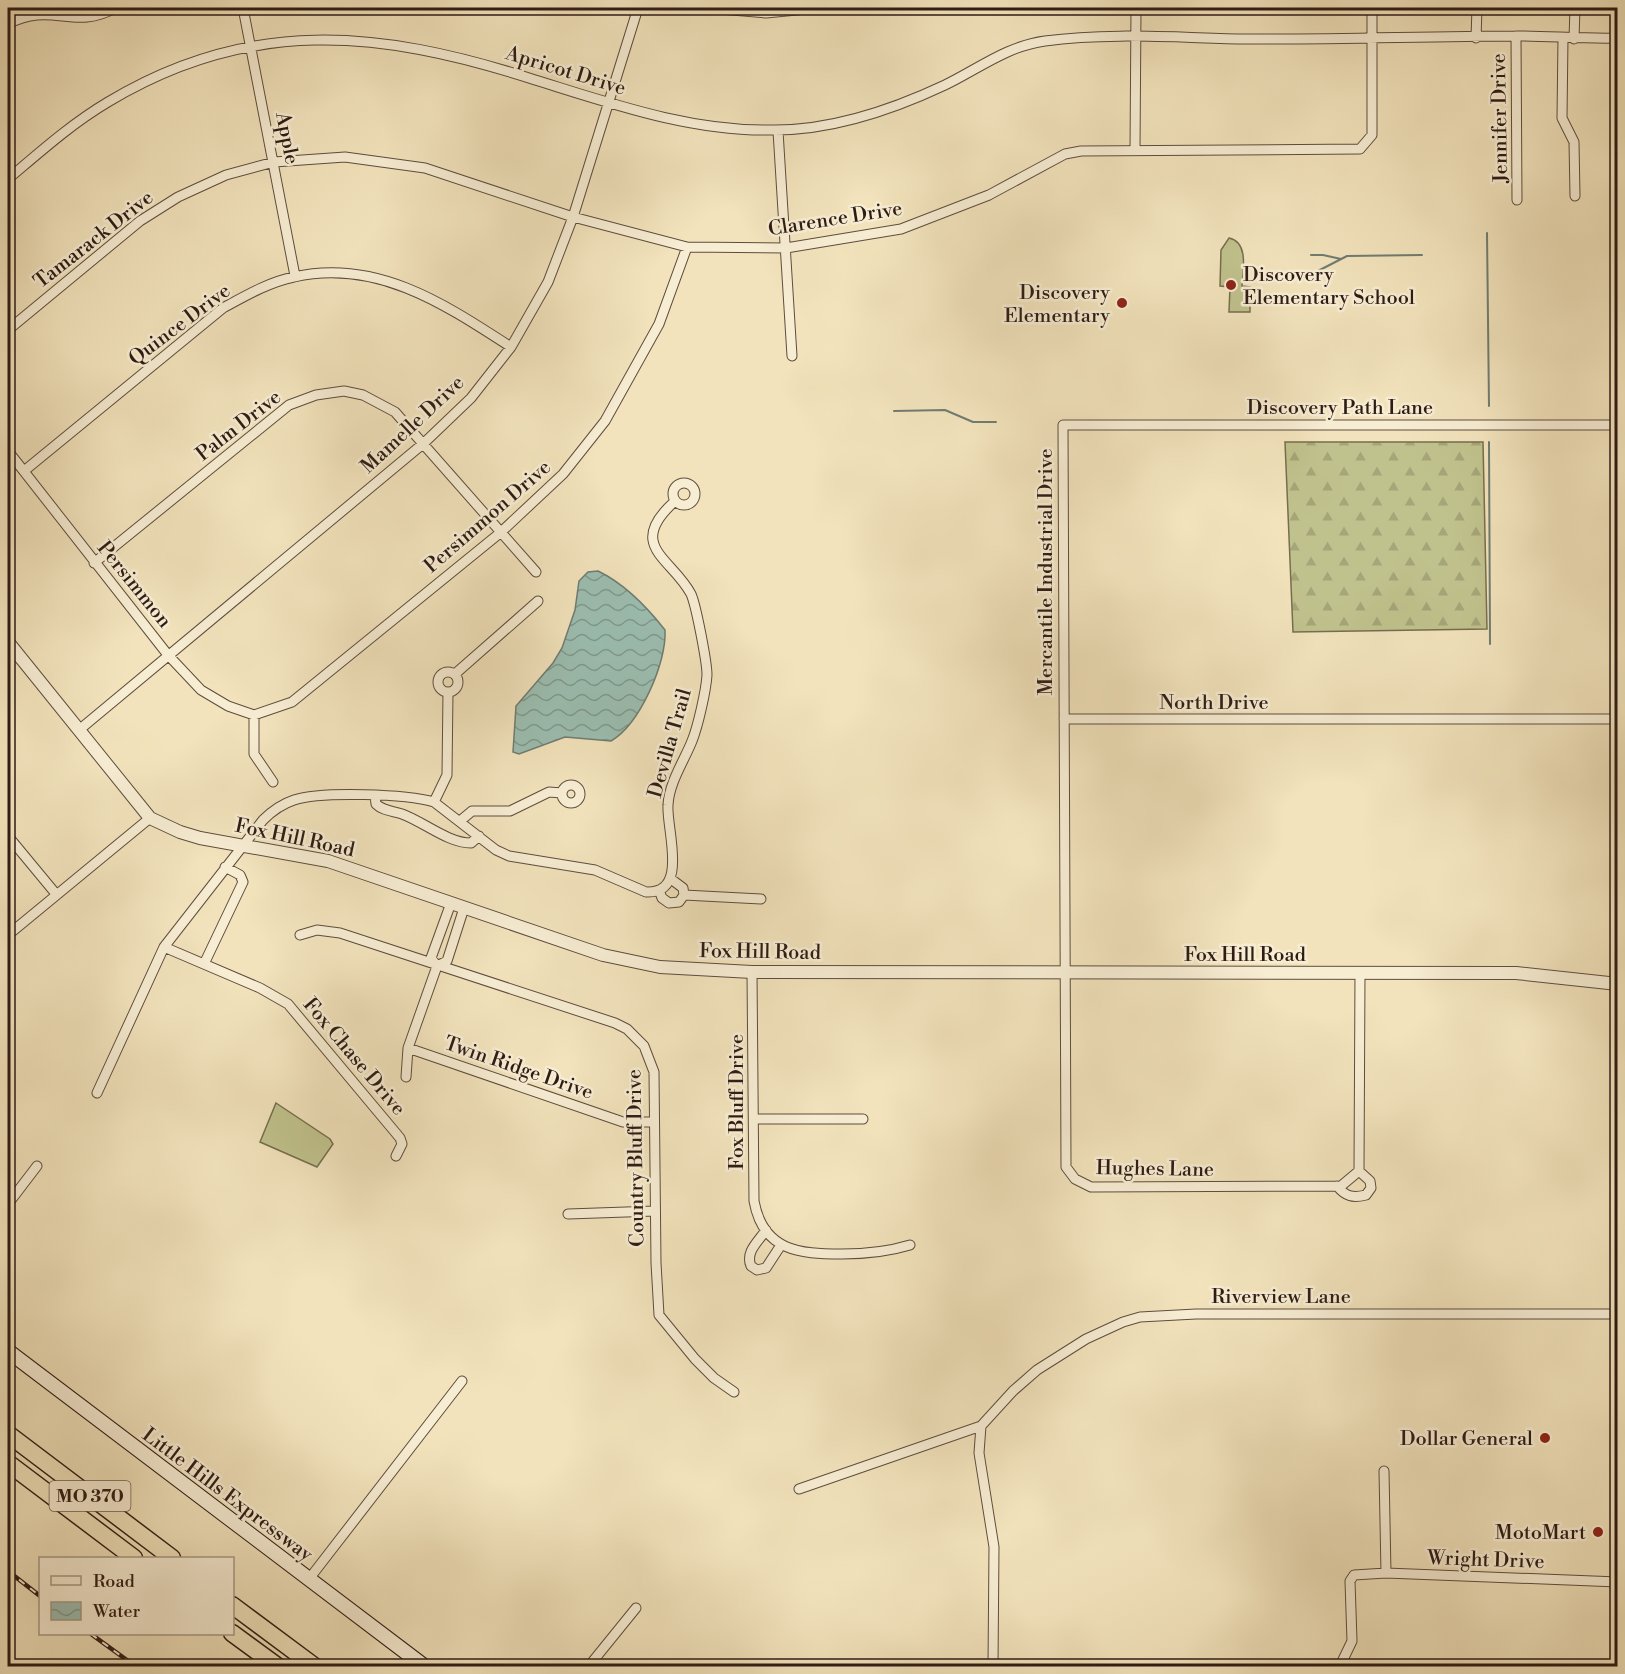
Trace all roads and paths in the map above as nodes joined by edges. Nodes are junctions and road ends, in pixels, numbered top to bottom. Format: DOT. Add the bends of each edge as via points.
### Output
graph roads {
  1 [pos="116,8"];
  2 [pos="243,8"];
  3 [pos="638,8"];
  4 [pos="708,8"];
  5 [pos="817,8"];
  6 [pos="1136,8"];
  7 [pos="1372,8"];
  8 [pos="1477,8"];
  9 [pos="1575,8"];
  10 [pos="8,24"];
  11 [pos="1516,36"];
  12 [pos="1136,37"];
  13 [pos="1476,38"];
  14 [pos="1563,38"];
  15 [pos="1617,38"];
  16 [pos="1372,39"];
  17 [pos="1574,39"];
  18 [pos="252,47"];
  19 [pos="608,103"];
  20 [pos="778,131"];
  21 [pos="1136,150"];
  22 [pos="274,162"];
  23 [pos="8,179"];
  24 [pos="1575,196"];
  25 [pos="1517,200"];
  26 [pos="573,217"];
  27 [pos="687,247"];
  28 [pos="786,248"];
  29 [pos="294,276"];
  30 [pos="8,330"];
  31 [pos="511,347"];
  32 [pos="792,356"];
  33 [pos="1063,425"];
  34 [pos="1617,425"];
  35 [pos="424,443"];
  36 [pos="8,451"];
  37 [pos="24,471"];
  38 [pos="675,501"];
  39 [pos="500,533"];
  40 [pos="94,563"];
  41 [pos="536,572"];
  42 [pos="538,601"];
  43 [pos="8,642"];
  44 [pos="168,655"];
  45 [pos="456,674"];
  46 [pos="448,692"];
  47 [pos="254,715"];
  48 [pos="1064,719"];
  49 [pos="1617,719"];
  50 [pos="79,730"];
  51 [pos="273,782"];
  52 [pos="562,793"];
  53 [pos="375,796"];
  54 [pos="434,802"];
  55 [pos="150,818"];
  56 [pos="460,821"];
  57 [pos="8,836"];
  58 [pos="478,836"];
  59 [pos="244,844"];
  60 [pos="225,867"];
  61 [pos="671,879"];
  62 [pos="659,890"];
  63 [pos="56,894"];
  64 [pos="684,896"];
  65 [pos="761,899"];
  66 [pos="451,903"];
  67 [pos="464,908"];
  68 [pos="8,935"];
  69 [pos="300,935"];
  70 [pos="164,947"];
  71 [pos="204,964"];
  72 [pos="437,966"];
  73 [pos="752,972"];
  74 [pos="1064,974"];
  75 [pos="1360,974"];
  76 [pos="1617,984"];
  77 [pos="408,1048"];
  78 [pos="406,1077"];
  79 [pos="97,1093"];
  80 [pos="754,1119"];
  81 [pos="863,1119"];
  82 [pos="654,1122"];
  83 [pos="396,1156"];
  84 [pos="37,1166"];
  85 [pos="1359,1171"];
  86 [pos="1338,1186"];
  87 [pos="8,1204"];
  88 [pos="655,1211"];
  89 [pos="568,1214"];
  90 [pos="766,1230"];
  91 [pos="781,1245"];
  92 [pos="910,1245"];
  93 [pos="1617,1314"];
  94 [pos="8,1351"];
  95 [pos="462,1381"];
  96 [pos="734,1392"];
  97 [pos="981,1425"];
  98 [pos="8,1434"];
  99 [pos="8,1463"];
  100 [pos="1384,1471"];
  101 [pos="799,1489"];
  102 [pos="133,1557"];
  103 [pos="171,1557"];
  104 [pos="1386,1573"];
  105 [pos="309,1579"];
  106 [pos="1617,1582"];
  107 [pos="234,1606"];
  108 [pos="636,1608"];
  109 [pos="234,1634"];
  110 [pos="277,1666"];
  111 [pos="314,1666"];
  112 [pos="424,1666"];
  113 [pos="589,1666"];
  114 [pos="993,1666"];
  115 [pos="1340,1666"];
  1 -- 10 [label="street" via="91,18 42,12"];
  2 -- 18 [label="street, Apple"];
  3 -- 19 [label="street, Mamelle Drive"];
  4 -- 5 [label="street" via="766,13"];
  6 -- 12 [label="street"];
  7 -- 16 [label="street, Clarence Drive"];
  8 -- 13 [label="street"];
  9 -- 17 [label="street"];
  11 -- 13 [label="street, Apricot Drive"];
  11 -- 14 [label="street, Apricot Drive"];
  11 -- 25 [label="street, Jennifer Drive"];
  12 -- 16 [label="street, Apricot Drive"];
  12 -- 20 [label="street, Apricot Drive" via="1043,41 1019,47 947,84 895,105 837,122"];
  12 -- 21 [label="street"];
  13 -- 16 [label="street, Apricot Drive"];
  14 -- 17 [label="street, Apricot Drive"];
  14 -- 24 [label="street" via="1562,118 1574,142"];
  15 -- 17 [label="street, Apricot Drive"];
  16 -- 21 [label="street, Clarence Drive" via="1372,135 1360,149"];
  18 -- 19 [label="street, Apricot Drive" via="336,39 398,44 487,64"];
  18 -- 22 [label="street, Apple"];
  18 -- 23 [label="street, Apricot Drive" via="217,55 143,82 68,128"];
  19 -- 20 [label="street, Apricot Drive" via="695,126"];
  19 -- 26 [label="street, Mamelle Drive"];
  20 -- 28 [label="street"];
  21 -- 28 [label="street, Clarence Drive" via="1065,154 989,195 901,229"];
  22 -- 26 [label="street, Clarence Drive" via="345,157 425,168"];
  22 -- 29 [label="street, Apple"];
  22 -- 30 [label="street, Tamarack Drive" via="226,175 178,196 140,221"];
  26 -- 27 [label="street, Clarence Drive"];
  26 -- 31 [label="street, Mamelle Drive" via="549,282"];
  27 -- 28 [label="street, Clarence Drive"];
  27 -- 39 [label="street, Persimmon Drive" via="659,324 605,421 563,474"];
  28 -- 32 [label="street"];
  29 -- 31 [label="street, Quince Drive" via="353,274 410,287"];
  29 -- 37 [label="street, Quince Drive" via="257,289 223,308"];
  31 -- 35 [label="street, Mamelle Drive" via="471,398"];
  33 -- 34 [label="street, Discovery Path Lane"];
  33 -- 48 [label="street, Mercantile Industrial Drive"];
  35 -- 39 [label="street, Palm Drive"];
  35 -- 40 [label="street, Palm Drive" via="395,412 363,395 331,392 298,401"];
  35 -- 44 [label="street, Mamelle Drive"];
  36 -- 37 [label="street, Persimmon"];
  37 -- 40 [label="street, Persimmon"];
  38 -- 61 [label="street, Devilla Trail" via="658,520 654,544 662,561 692,596 707,675 694,737 669,798"];
  39 -- 41 [label="street, Palm Drive"];
  39 -- 47 [label="street, Persimmon Drive" via="292,702"];
  40 -- 44 [label="street, Persimmon"];
  42 -- 45 [label="street"];
  43 -- 50 [label="street, Fox Hill Road"];
  44 -- 47 [label="street, Persimmon" via="201,690"];
  44 -- 50 [label="street, Mamelle Drive"];
  45 -- 46 [label="street" via="457,687"];
  45 -- 46 [label="street" via="446,672 439,678 440,687"];
  46 -- 54 [label="street" via="447,775"];
  47 -- 51 [label="street" via="254,754"];
  48 -- 49 [label="street, North Drive"];
  48 -- 74 [label="street"];
  50 -- 55 [label="street, Fox Hill Road"];
  52 -- 56 [label="street" via="549,792 510,811 471,811"];
  53 -- 54 [label="street" via="402,795"];
  53 -- 58 [label="street" via="382,809 417,820 462,842 471,843"];
  53 -- 59 [label="street" via="296,799 272,811"];
  54 -- 56 [label="street"];
  55 -- 59 [label="street, Fox Hill Road" via="200,838"];
  55 -- 63 [label="street"];
  56 -- 58 [label="street"];
  57 -- 63 [label="street"];
  58 -- 62 [label="street" via="509,856 595,870 646,892"];
  59 -- 60 [label="street"];
  59 -- 66 [label="street, Fox Hill Road" via="328,861"];
  60 -- 70 [label="street"];
  60 -- 71 [label="street" via="240,875 243,882"];
  61 -- 62 [label="street"];
  61 -- 64 [label="street" via="683,888"];
  62 -- 64 [label="street" via="669,903 679,902"];
  63 -- 68 [label="street"];
  64 -- 65 [label="street"];
  66 -- 67 [label="street, Fox Hill Road"];
  66 -- 72 [label="street" via="431,958"];
  67 -- 72 [label="street" via="447,961"];
  67 -- 73 [label="street, Fox Hill Road" via="603,956 660,966"];
  69 -- 72 [label="street, Country Bluff Drive" via="317,930 340,933"];
  70 -- 71 [label="street, Fox Chase Drive"];
  70 -- 79 [label="street"];
  71 -- 83 [label="street, Fox Chase Drive" via="267,992 296,1012 400,1138 401,1148"];
  72 -- 77 [label="street"];
  72 -- 82 [label="street, Country Bluff Drive" via="627,1029 649,1055 654,1072"];
  73 -- 74 [label="street, Fox Hill Road"];
  73 -- 80 [label="street, Fox Bluff Drive"];
  74 -- 75 [label="street, Fox Hill Road"];
  74 -- 86 [label="street, Hughes Lane" via="1066,1167 1075,1179 1091,1187"];
  75 -- 76 [label="street, Fox Hill Road" via="1516,973"];
  75 -- 85 [label="street, Hughes Lane"];
  77 -- 78 [label="street"];
  77 -- 82 [label="street, Twin Ridge Drive" via="623,1122"];
  80 -- 81 [label="street"];
  80 -- 90 [label="street, Fox Bluff Drive" via="754,1201"];
  82 -- 88 [label="street, Country Bluff Drive"];
  84 -- 87 [label="street"];
  85 -- 86 [label="street"];
  85 -- 86 [label="street, Hughes Lane" via="1370,1181 1366,1196 1353,1198"];
  88 -- 89 [label="street"];
  88 -- 96 [label="street, Country Bluff Drive" via="659,1315 695,1359"];
  90 -- 91 [label="street, Fox Bluff Drive"];
  90 -- 91 [label="street" via="751,1251 750,1266 766,1268"];
  91 -- 92 [label="street, Fox Bluff Drive" via="803,1254 882,1253"];
  93 -- 97 [label="street, Riverview Lane" via="1140,1317 1086,1340 1037,1370"];
  94 -- 105 [label="main road, Little Hills Expressway"];
  95 -- 105 [label="street"];
  97 -- 101 [label="street, Riverview Lane"];
  97 -- 114 [label="street" via="979,1453 994,1546"];
  98 -- 103 [label="highway, MO 370"];
  99 -- 102 [label="highway, MO 370"];
  100 -- 104 [label="street"];
  104 -- 106 [label="street, Wright Drive"];
  104 -- 115 [label="street, Wright Drive" via="1354,1575 1350,1581 1352,1641"];
  105 -- 112 [label="main road, Little Hills Expressway"];
  107 -- 111 [label="highway"];
  108 -- 113 [label="street"];
  109 -- 110 [label="highway"];
}
